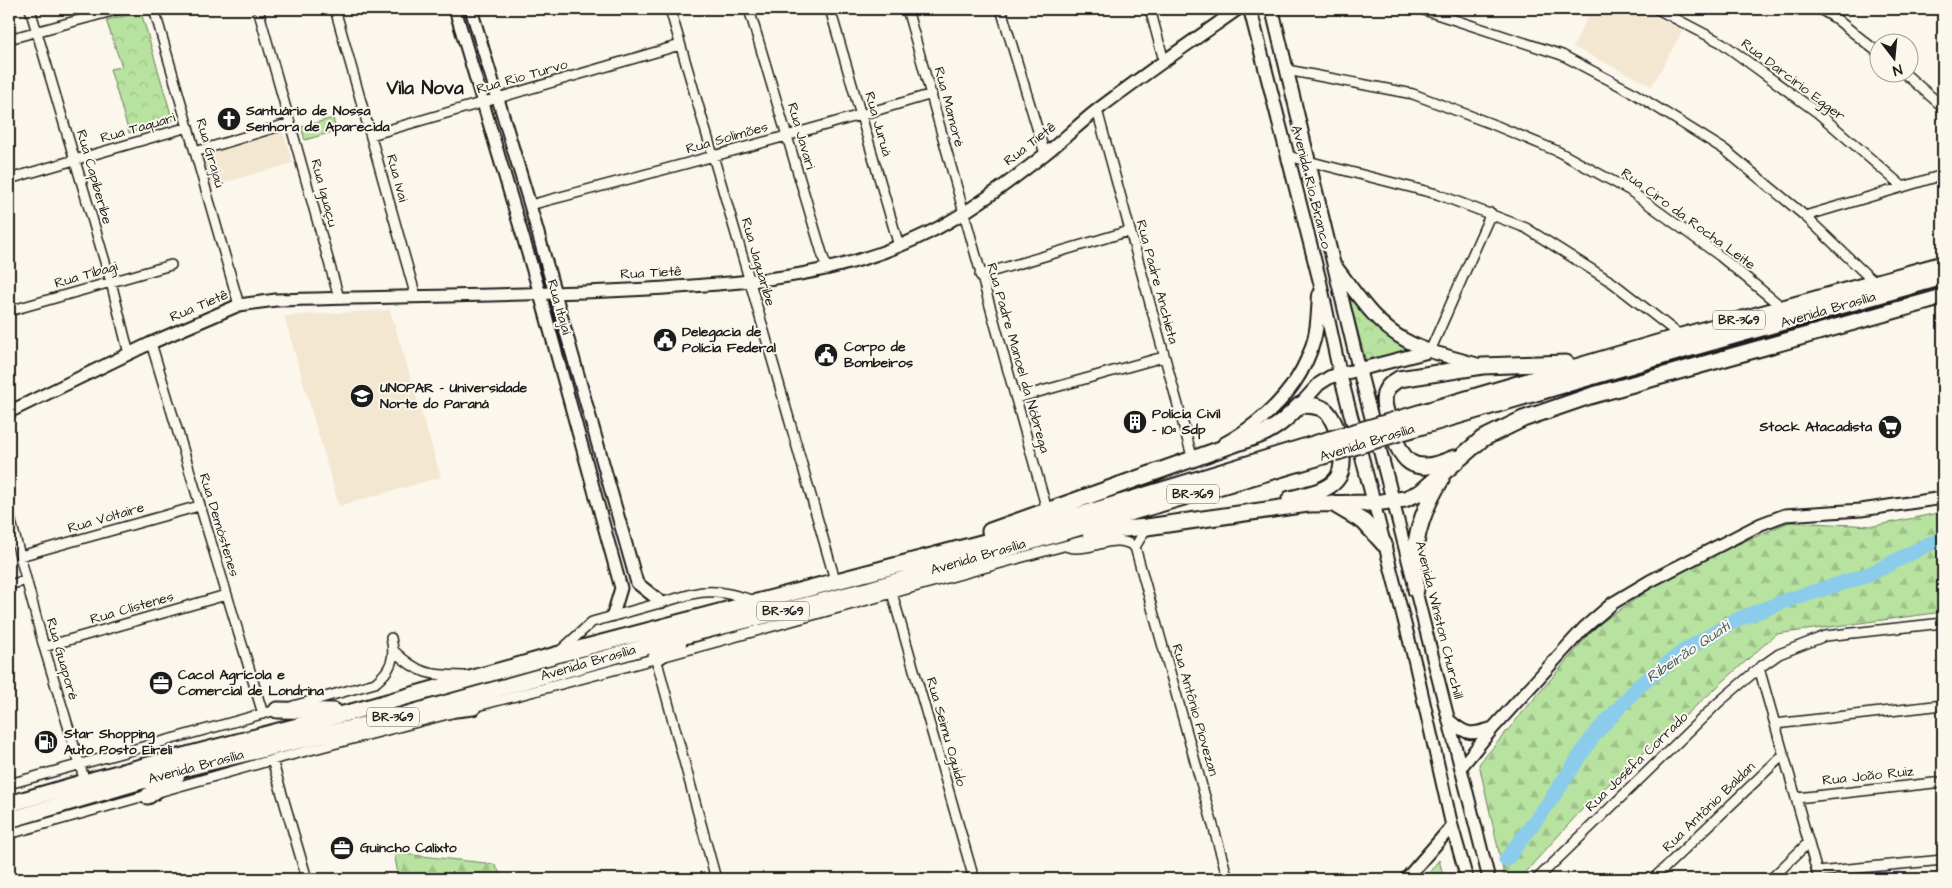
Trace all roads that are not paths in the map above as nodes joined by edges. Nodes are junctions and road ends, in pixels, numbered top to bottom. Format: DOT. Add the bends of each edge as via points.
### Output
graph roads {
  1 [pos="30,9"];
  2 [pos="120,9"];
  3 [pos="156,9"];
  4 [pos="258,9"];
  5 [pos="335,9"];
  6 [pos="455,9"];
  7 [pos="471,9"];
  8 [pos="670,9"];
  9 [pos="749,9"];
  10 [pos="830,9"];
  11 [pos="907,9"];
  12 [pos="1001,9"];
  13 [pos="1150,9"];
  14 [pos="1238,9"];
  15 [pos="1250,9"];
  16 [pos="1272,9"];
  17 [pos="1421,9"];
  18 [pos="1657,9"];
  19 [pos="1820,9"];
  20 [pos="36,31"];
  21 [pos="9,39"];
  22 [pos="680,45"];
  23 [pos="1870,46"];
  24 [pos="1164,61"];
  25 [pos="1287,70"];
  26 [pos="1914,82"];
  27 [pos="932,94"];
  28 [pos="498,98"];
  29 [pos="482,103"];
  30 [pos="1943,107"];
  31 [pos="1097,110"];
  32 [pos="861,115"];
  33 [pos="290,123"];
  34 [pos="188,127"];
  35 [pos="371,135"];
  36 [pos="786,135"];
  37 [pos="195,152"];
  38 [pos="1045,154"];
  39 [pos="1288,156"];
  40 [pos="713,157"];
  41 [pos="76,160"];
  42 [pos="1308,160"];
  43 [pos="1943,175"];
  44 [pos="9,179"];
  45 [pos="1903,187"];
  46 [pos="530,205"];
  47 [pos="963,213"];
  48 [pos="1491,213"];
  49 [pos="1805,216"];
  50 [pos="1129,231"];
  51 [pos="899,246"];
  52 [pos="1333,263"];
  53 [pos="1943,264"];
  54 [pos="172,265"];
  55 [pos="826,270"];
  56 [pos="980,275"];
  57 [pos="1943,277"];
  58 [pos="111,282"];
  59 [pos="750,282"];
  60 [pos="1320,282"];
  61 [pos="1875,283"];
  62 [pos="540,294"];
  63 [pos="554,294"];
  64 [pos="416,297"];
  65 [pos="1943,297"];
  66 [pos="339,298"];
  67 [pos="239,305"];
  68 [pos="1783,308"];
  69 [pos="9,311"];
  70 [pos="1680,336"];
  71 [pos="151,343"];
  72 [pos="1430,351"];
  73 [pos="1749,352"];
  74 [pos="129,354"];
  75 [pos="1663,356"];
  76 [pos="1163,357"];
  77 [pos="1598,360"];
  78 [pos="1483,366"];
  79 [pos="1358,369"];
  80 [pos="1340,374"];
  81 [pos="1017,398"];
  82 [pos="1300,405"];
  83 [pos="9,412"];
  84 [pos="1397,426"];
  85 [pos="1332,446"];
  86 [pos="1464,453"];
  87 [pos="1196,458"];
  88 [pos="1451,465"];
  89 [pos="1943,498"];
  90 [pos="1393,501"];
  91 [pos="1374,502"];
  92 [pos="1330,503"];
  93 [pos="199,506"];
  94 [pos="1047,510"];
  95 [pos="1246,513"];
  96 [pos="9,514"];
  97 [pos="1147,527"];
  98 [pos="1130,528"];
  99 [pos="1052,536"];
  100 [pos="1384,544"];
  101 [pos="1064,546"];
  102 [pos="1135,547"];
  103 [pos="20,556"];
  104 [pos="904,563"];
  105 [pos="26,580"];
  106 [pos="835,580"];
  107 [pos="637,583"];
  108 [pos="9,585"];
  109 [pos="621,588"];
  110 [pos="1416,590"];
  111 [pos="892,593"];
  112 [pos="226,595"];
  113 [pos="662,602"];
  114 [pos="759,602"];
  115 [pos="613,616"];
  116 [pos="1943,624"];
  117 [pos="695,633"];
  118 [pos="391,638"];
  119 [pos="44,647"];
  120 [pos="394,651"];
  121 [pos="556,655"];
  122 [pos="656,658"];
  123 [pos="1759,668"];
  124 [pos="479,677"];
  125 [pos="1943,705"];
  126 [pos="473,707"];
  127 [pos="356,711"];
  128 [pos="270,712"];
  129 [pos="404,715"];
  130 [pos="1449,720"];
  131 [pos="1775,724"];
  132 [pos="1493,728"];
  133 [pos="1784,754"];
  134 [pos="272,760"];
  135 [pos="79,765"];
  136 [pos="1461,767"];
  137 [pos="186,768"];
  138 [pos="1943,782"];
  139 [pos="9,784"];
  140 [pos="90,796"];
  141 [pos="148,796"];
  142 [pos="1797,798"];
  143 [pos="9,804"];
  144 [pos="9,820"];
  145 [pos="1452,826"];
  146 [pos="9,834"];
  147 [pos="1809,842"];
  148 [pos="1943,860"];
  149 [pos="1818,876"];
  150 [pos="307,879"];
  151 [pos="716,879"];
  152 [pos="974,879"];
  153 [pos="1228,879"];
  154 [pos="1406,879"];
  155 [pos="1466,879"];
  156 [pos="1489,879"];
  157 [pos="1537,879"];
  158 [pos="1653,879"];
  159 [pos="1771,879"];
  1 -- 20 [label="street, Rua Capiberibe"];
  2 -- 20 [label="street"];
  3 -- 34 [label="street, Rua Grajaú"];
  4 -- 33 [label="street, Rua Iguaçu"];
  5 -- 35 [label="street, Rua Ivai"];
  6 -- 29 [label="street, Rua Itajaí"];
  7 -- 28 [label="street, Rua Itajaí"];
  8 -- 22 [label="street, Rua Jaguaribe"];
  9 -- 36 [label="street, Rua Javari"];
  10 -- 32 [label="street, Rua Juruá"];
  11 -- 27 [label="street, Rua Mamoré"];
  12 -- 38 [label="street"];
  13 -- 24 [label="street"];
  14 -- 24 [label="street, Rua Tietê"];
  15 -- 39 [label="main road, Avenida Rio Branco"];
  16 -- 25 [label="main road, Avenida Rio Branco"];
  17 -- 49 [label="street" via="1562,55 1632,92 1724,150"];
  18 -- 45 [label="street, Rua Darcirio Egger" via="1722,43 1754,66 1818,113"];
  19 -- 23 [label="street"];
  20 -- 21 [label="street"];
  20 -- 41 [label="street, Rua Capiberibe"];
  22 -- 28 [label="street, Rua Rio Turvo"];
  22 -- 40 [label="street, Rua Jaguaribe"];
  24 -- 31 [label="street, Rua Tietê"];
  25 -- 42 [label="main road, Avenida Rio Branco"];
  25 -- 68 [label="street, Rua Ciro da Rocha Leite" via="1412,94 1557,152 1629,190 1720,256"];
  26 -- 30 [label="street"];
  27 -- 32 [label="street, Rua Solimões"];
  27 -- 47 [label="street, Rua Mamoré"];
  28 -- 29 [label="street, Rua Rio Turvo"];
  28 -- 46 [label="street, Rua Itajaí"];
  29 -- 35 [label="street, Rua Rio Turvo"];
  29 -- 62 [label="street, Rua Itajaí"];
  31 -- 38 [label="street, Rua Tietê"];
  31 -- 50 [label="street, Rua Padre Anchieta"];
  32 -- 36 [label="street, Rua Solimões"];
  32 -- 51 [label="street, Rua Juruá"];
  33 -- 37 [label="street"];
  33 -- 66 [label="street, Rua Iguaçu"];
  34 -- 37 [label="street, Rua Grajaú"];
  34 -- 41 [label="street, Rua Taquari"];
  35 -- 64 [label="street, Rua Ivai"];
  36 -- 40 [label="street, Rua Solimões"];
  36 -- 55 [label="street, Rua Javari"];
  37 -- 67 [label="street, Rua Grajaú"];
  38 -- 47 [label="street, Rua Tietê"];
  39 -- 42 [label="street"];
  39 -- 60 [label="main road, Avenida Rio Branco"];
  40 -- 46 [label="street, Rua Solimões"];
  40 -- 59 [label="street, Rua Jaguaribe"];
  41 -- 44 [label="street, Rua Taquari"];
  41 -- 58 [label="street, Rua Capiberibe"];
  42 -- 48 [label="street" via="1437,194"];
  42 -- 52 [label="main road, Avenida Rio Branco"];
  43 -- 45 [label="street"];
  45 -- 49 [label="street"];
  46 -- 63 [label="street, Rua Itajaí"];
  47 -- 51 [label="street, Rua Tietê"];
  47 -- 56 [label="street, Rua Padre Manoel da Nóbrega"];
  48 -- 70 [label="street" via="1526,228 1613,283"];
  48 -- 72 [label="street"];
  49 -- 61 [label="street"];
  50 -- 56 [label="street"];
  50 -- 76 [label="street, Rua Padre Anchieta"];
  51 -- 55 [label="street, Rua Tietê"];
  52 -- 72 [label="main road" via="1361,300 1390,330"];
  52 -- 79 [label="main road, Avenida Rio Branco"];
  53 -- 61 [label="highway, Avenida Brasília / BR-369"];
  54 -- 58 [label="street, Rua Tibagi"];
  55 -- 59 [label="street, Rua Tietê"];
  56 -- 81 [label="street, Rua Padre Manoel da Nóbrega"];
  57 -- 75 [label="highway, Avenida Brasília / BR-369"];
  58 -- 69 [label="street, Rua Tibagi"];
  58 -- 74 [label="street, Rua Capiberibe"];
  59 -- 63 [label="street, Rua Tietê"];
  59 -- 106 [label="street, Rua Jaguaribe"];
  60 -- 80 [label="main road, Avenida Rio Branco"];
  60 -- 87 [label="main road" via="1314,339 1304,367 1292,387 1271,411 1228,442"];
  61 -- 68 [label="highway, Avenida Brasília / BR-369"];
  62 -- 63 [label="street, Rua Tietê"];
  62 -- 64 [label="street, Rua Tietê"];
  62 -- 109 [label="street, Rua Itajaí"];
  63 -- 107 [label="street, Rua Itajaí"];
  64 -- 66 [label="street, Rua Tietê"];
  65 -- 73 [label="highway"];
  66 -- 67 [label="street, Rua Tietê"];
  67 -- 71 [label="street, Rua Tietê"];
  68 -- 70 [label="highway, Avenida Brasília / BR-369"];
  70 -- 77 [label="highway, Avenida Brasília / BR-369"];
  71 -- 74 [label="street, Rua Tietê"];
  71 -- 93 [label="street, Rua Demóstenes"];
  72 -- 78 [label="main road"];
  72 -- 79 [label="main road"];
  73 -- 75 [label="highway"];
  73 -- 86 [label="highway" via="1590,396 1523,419 1482,439"];
  74 -- 83 [label="street, Rua Tietê"];
  75 -- 84 [label="highway, Avenida Brasília / BR-369"];
  76 -- 81 [label="street"];
  76 -- 87 [label="street, Rua Padre Anchieta"];
  77 -- 78 [label="highway"];
  77 -- 84 [label="highway, Avenida Brasília / BR-369"];
  78 -- 86 [label="highway" via="1399,379 1388,387 1385,394 1385,409 1396,446 1405,460 1424,467"];
  79 -- 80 [label="main road"];
  79 -- 90 [label="main road, Avenida Winston Churchill"];
  80 -- 82 [label="main road" via="1319,384"];
  80 -- 91 [label="main road"];
  81 -- 94 [label="street, Rua Padre Manoel da Nóbrega"];
  82 -- 87 [label="highway" via="1272,430"];
  82 -- 95 [label="highway" via="1318,406 1331,418 1343,459 1342,472 1324,488"];
  84 -- 85 [label="highway, Avenida Brasília / BR-369, bridge"];
  85 -- 99 [label="highway, Avenida Brasília / BR-369"];
  85 -- 104 [label="highway, Avenida Brasília / BR-369"];
  86 -- 88 [label="highway"];
  87 -- 94 [label="highway"];
  88 -- 90 [label="highway" via="1421,492 1405,500"];
  88 -- 110 [label="highway" via="1422,517 1415,544"];
  89 -- 132 [label="street" via="1861,510 1785,515 1730,539 1613,603 1584,628"];
  90 -- 91 [label="highway"];
  90 -- 110 [label="street, Avenida Winston Churchill"];
  91 -- 92 [label="highway"];
  91 -- 100 [label="street"];
  92 -- 95 [label="highway"];
  92 -- 100 [label="highway" via="1364,522"];
  93 -- 103 [label="street, Rua Voltaire"];
  93 -- 112 [label="street, Rua Demóstenes"];
  94 -- 104 [label="highway"];
  95 -- 97 [label="highway"];
  96 -- 103 [label="street, Rua Guaporé"];
  97 -- 98 [label="highway"];
  97 -- 102 [label="street"];
  98 -- 99 [label="highway"];
  98 -- 101 [label="street"];
  99 -- 117 [label="highway, Avenida Brasília / BR-369"];
  100 -- 145 [label="street"];
  101 -- 102 [label="street" via="1080,548 1121,540"];
  101 -- 111 [label="street"];
  102 -- 153 [label="street, Rua Antônio Piovezan"];
  103 -- 105 [label="street, Rua Guaporé"];
  104 -- 106 [label="highway, Avenida Brasília / BR-369"];
  105 -- 108 [label="street"];
  105 -- 119 [label="street, Rua Guaporé"];
  106 -- 114 [label="highway, Avenida Brasília / BR-369"];
  107 -- 109 [label="street"];
  107 -- 113 [label="street"];
  109 -- 115 [label="street"];
  110 -- 130 [label="street, Avenida Winston Churchill"];
  111 -- 122 [label="street"];
  111 -- 152 [label="street, Rua Seimu Oguido"];
  112 -- 119 [label="street, Rua Clístenes"];
  112 -- 128 [label="street, Rua Demóstenes"];
  113 -- 114 [label="street" via="708,591 726,592"];
  113 -- 115 [label="street"];
  114 -- 121 [label="highway, Avenida Brasília / BR-369"];
  115 -- 121 [label="street" via="592,622"];
  116 -- 123 [label="street, Rua Joséfa Corrado" via="1825,636 1779,654"];
  117 -- 122 [label="highway"];
  117 -- 129 [label="highway, Avenida Brasília / BR-369"];
  118 -- 120 [label="street"];
  119 -- 135 [label="street, Rua Guaporé"];
  120 -- 124 [label="street" via="412,666 431,675"];
  120 -- 128 [label="street" via="388,670 375,683"];
  121 -- 124 [label="highway, Avenida Brasília / BR-369"];
  122 -- 126 [label="street"];
  122 -- 151 [label="street"];
  123 -- 131 [label="street"];
  123 -- 157 [label="street, Rua Joséfa Corrado" via="1718,702"];
  124 -- 127 [label="highway, Avenida Brasília / BR-369"];
  125 -- 131 [label="street"];
  126 -- 129 [label="highway"];
  126 -- 134 [label="street"];
  127 -- 128 [label="highway"];
  127 -- 140 [label="highway, Avenida Brasília / BR-369"];
  128 -- 135 [label="street"];
  129 -- 137 [label="highway, Avenida Brasília / BR-369"];
  130 -- 132 [label="street" via="1463,732 1478,733"];
  130 -- 136 [label="street, Avenida Winston Churchill"];
  131 -- 133 [label="street"];
  132 -- 136 [label="street"];
  133 -- 142 [label="street"];
  133 -- 158 [label="street, Rua Antônio Baldan"];
  134 -- 141 [label="street"];
  134 -- 150 [label="street"];
  135 -- 139 [label="street"];
  135 -- 140 [label="street, Rua Guaporé"];
  136 -- 156 [label="street, Avenida Winston Churchill"];
  137 -- 140 [label="highway, Avenida Brasília / BR-369"];
  137 -- 141 [label="highway"];
  138 -- 142 [label="street, Rua João Ruiz"];
  140 -- 141 [label="street"];
  140 -- 143 [label="highway, Avenida Brasília / BR-369"];
  140 -- 144 [label="highway, Avenida Brasília / BR-369"];
  140 -- 146 [label="street"];
  142 -- 147 [label="street"];
  145 -- 154 [label="street"];
  145 -- 155 [label="street"];
  147 -- 149 [label="street"];
  147 -- 159 [label="street"];
  148 -- 149 [label="street"];
}
